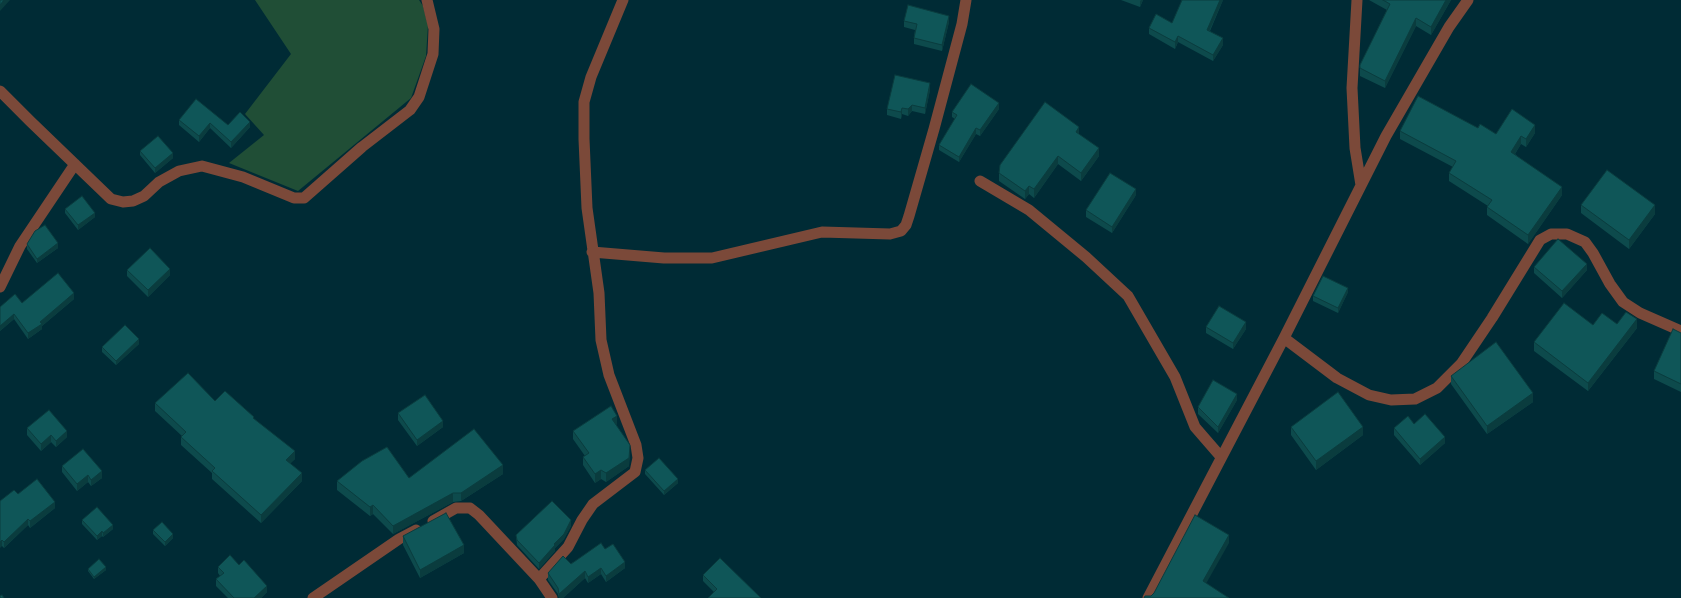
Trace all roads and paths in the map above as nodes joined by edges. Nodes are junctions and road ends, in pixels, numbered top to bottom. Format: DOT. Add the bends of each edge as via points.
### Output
graph roads {
  1 [pos="427,0"];
  2 [pos="623,0"];
  3 [pos="966,0"];
  4 [pos="1358,0"];
  5 [pos="1468,0"];
  6 [pos="0,91"];
  7 [pos="75,164"];
  8 [pos="980,181"];
  9 [pos="1361,185"];
  10 [pos="592,252"];
  11 [pos="0,287"];
  12 [pos="1681,331"];
  13 [pos="1284,338"];
  14 [pos="1221,457"];
  15 [pos="539,579"];
  16 [pos="313,598"];
  17 [pos="552,598"];
  18 [pos="1148,598"];
  1 -- 7 [label="street" via="434,29 433,54 419,97 410,110 362,147 304,198 294,198 243,177 202,166 178,171 159,182 144,196 123,202 111,199"];
  2 -- 10 [label="street" via="591,77 584,102 587,208"];
  3 -- 10 [label="street" via="934,129 909,216 901,231 890,234 822,232 712,258 664,258"];
  4 -- 9 [label="street" via="1352,88 1355,148"];
  5 -- 9 [label="street" via="1386,136"];
  6 -- 7 [label="street"];
  7 -- 11 [label="street" via="20,246"];
  8 -- 14 [label="street" via="1028,210 1086,257 1128,296 1174,377 1195,427"];
  9 -- 13 [label="street"];
  10 -- 15 [label="street" via="599,293 601,340 609,376 636,445 638,458 635,472 593,504 568,547"];
  12 -- 13 [label="street" via="1640,313 1623,302 1585,242 1567,234 1551,234 1540,240 1461,364 1437,388 1415,399 1391,400 1369,396 1337,378"];
  13 -- 14 [label="street"];
  14 -- 18 [label="street"];
  15 -- 16 [label="street" via="479,515 470,508 456,508 399,539"];
  15 -- 17 [label="street"];
}
